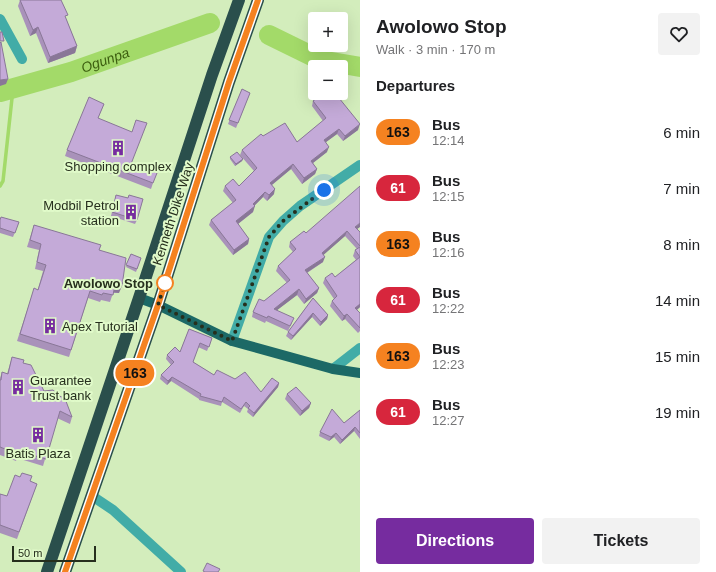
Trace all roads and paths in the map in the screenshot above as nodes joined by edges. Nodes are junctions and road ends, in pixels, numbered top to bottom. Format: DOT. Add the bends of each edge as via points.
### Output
graph roads {
  1 [pos="240,0"];
  2 [pos="258,0"];
  3 [pos="0,18"];
  4 [pos="22,59"];
  5 [pos="360,165"];
  6 [pos="139,298"];
  7 [pos="158,305"];
  8 [pos="232,341"];
  9 [pos="360,348"];
  10 [pos="333,369"];
  11 [pos="360,373"];
  12 [pos="92,496"];
  13 [pos="47,572"];
  14 [pos="65,572"];
  15 [pos="181,572"];
  1 -- 6 [label="highway, Kenneth Dike Way" via="212,75"];
  2 -- 7 [label="highway, Kenneth Dike Way" via="229,82"];
  3 -- 4 [label="street"];
  5 -- 8 [label="street" via="300,206 269,237"];
  6 -- 7 [label="main road"];
  6 -- 13 [label="highway, Kenneth Dike Way"];
  7 -- 8 [label="main road"];
  7 -- 12 [label="highway, Kenneth Dike Way"];
  8 -- 10 [label="main road"];
  9 -- 10 [label="street"];
  10 -- 11 [label="main road"];
  12 -- 14 [label="highway, Kenneth Dike Way"];
  12 -- 15 [label="street" via="114,510"];
}
